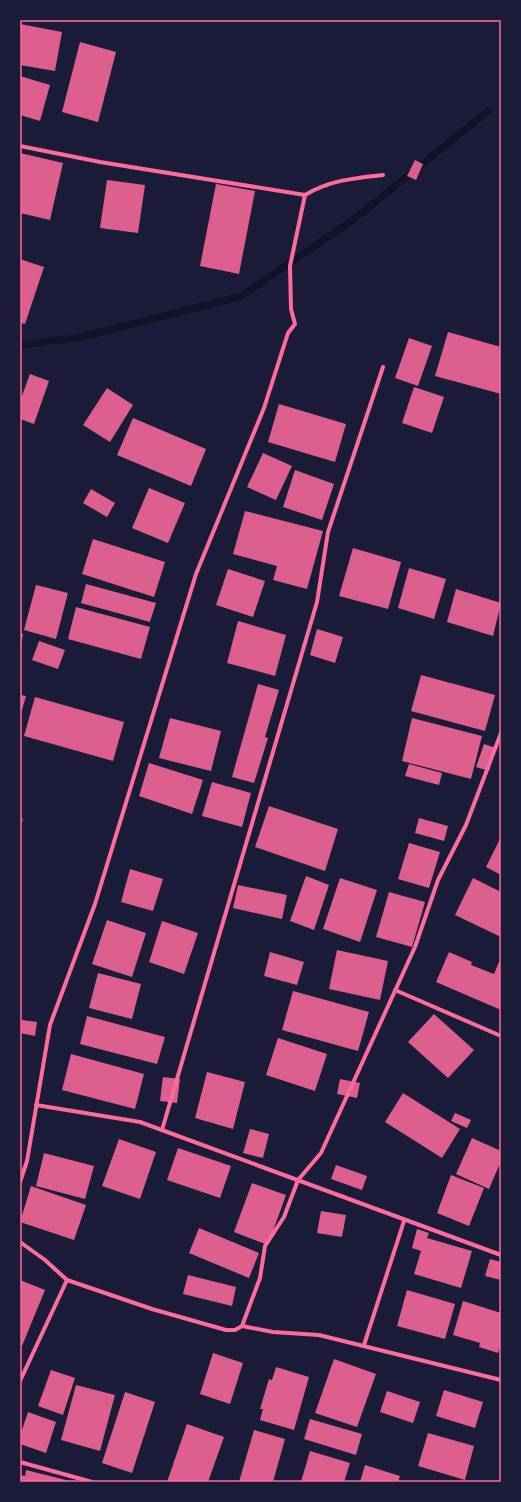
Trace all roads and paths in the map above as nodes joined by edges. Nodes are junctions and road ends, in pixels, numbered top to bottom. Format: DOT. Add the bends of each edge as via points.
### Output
graph roads {
  1 [pos="20,146"];
  2 [pos="383,175"];
  3 [pos="305,195"];
  4 [pos="383,367"];
  5 [pos="501,733"];
  6 [pos="395,990"];
  7 [pos="501,1036"];
  8 [pos="36,1105"];
  9 [pos="162,1130"];
  10 [pos="298,1180"];
  11 [pos="20,1182"];
  12 [pos="404,1221"];
  13 [pos="20,1242"];
  14 [pos="501,1255"];
  15 [pos="67,1280"];
  16 [pos="242,1326"];
  17 [pos="364,1345"];
  18 [pos="501,1380"];
  19 [pos="20,1381"];
  20 [pos="20,1462"];
  21 [pos="92,1482"];
  1 -- 3 [label="street" via="100,162"];
  2 -- 3 [label="street" via="340,180 318,187"];
  3 -- 8 [label="street" via="290,266 291,309 295,326 288,333 264,408 196,574 95,904 50,1025"];
  4 -- 9 [label="street" via="328,532 317,602"];
  5 -- 6 [label="street" via="466,825 438,880 415,946"];
  6 -- 7 [label="street"];
  6 -- 10 [label="street" via="321,1153"];
  8 -- 9 [label="street" via="140,1122"];
  8 -- 11 [label="street" via="27,1161"];
  9 -- 10 [label="street"];
  10 -- 12 [label="street"];
  10 -- 16 [label="street" via="284,1217 265,1246 260,1278"];
  12 -- 14 [label="street"];
  12 -- 17 [label="street"];
  13 -- 15 [label="street"];
  15 -- 16 [label="street" via="226,1330 235,1330"];
  15 -- 19 [label="street"];
  16 -- 17 [label="street" via="273,1332 319,1334"];
  17 -- 18 [label="street"];
  20 -- 21 [label="street"];
}
